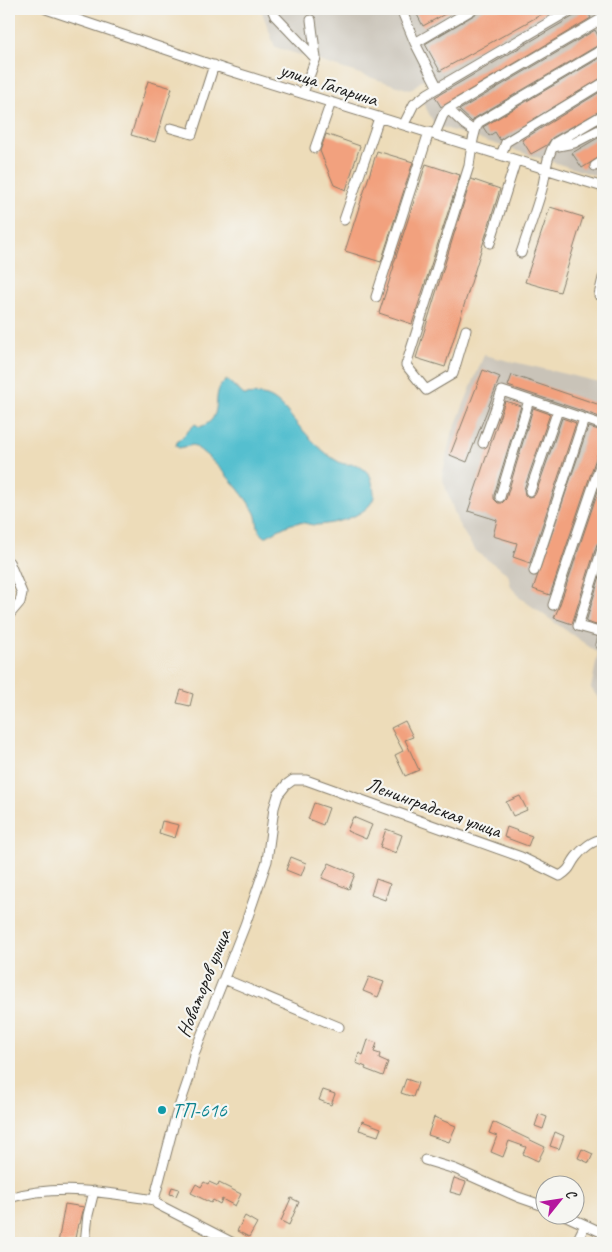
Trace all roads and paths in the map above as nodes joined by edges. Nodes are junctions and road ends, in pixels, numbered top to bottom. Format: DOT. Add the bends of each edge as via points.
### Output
graph roads {
  1 [pos="46,9"];
  2 [pos="272,9"];
  3 [pos="401,9"];
  4 [pos="473,9"];
  5 [pos="572,9"];
  6 [pos="603,18"];
  7 [pos="311,20"];
  8 [pos="415,43"];
  9 [pos="603,49"];
  10 [pos="316,58"];
  11 [pos="214,66"];
  12 [pos="603,83"];
  13 [pos="438,88"];
  14 [pos="303,93"];
  15 [pos="331,102"];
  16 [pos="448,109"];
  17 [pos="603,115"];
  18 [pos="378,118"];
  19 [pos="404,124"];
  20 [pos="171,128"];
  21 [pos="603,128"];
  22 [pos="474,132"];
  23 [pos="432,133"];
  24 [pos="471,146"];
  25 [pos="553,147"];
  26 [pos="315,148"];
  27 [pos="502,155"];
  28 [pos="516,160"];
  29 [pos="603,161"];
  30 [pos="595,166"];
  31 [pos="545,168"];
  32 [pos="603,187"];
  33 [pos="344,220"];
  34 [pos="490,243"];
  35 [pos="521,253"];
  36 [pos="603,278"];
  37 [pos="599,295"];
  38 [pos="376,297"];
  39 [pos="466,330"];
  40 [pos="529,400"];
  41 [pos="558,410"];
  42 [pos="584,419"];
  43 [pos="603,425"];
  44 [pos="483,443"];
  45 [pos="603,457"];
  46 [pos="530,491"];
  47 [pos="500,497"];
  48 [pos="603,546"];
  49 [pos="9,562"];
  50 [pos="534,571"];
  51 [pos="553,605"];
  52 [pos="9,615"];
  53 [pos="602,638"];
  54 [pos="293,780"];
  55 [pos="603,839"];
  56 [pos="224,979"];
  57 [pos="339,1027"];
  58 [pos="425,1160"];
  59 [pos="94,1191"];
  60 [pos="9,1198"];
  61 [pos="155,1202"];
  62 [pos="534,1203"];
  63 [pos="585,1225"];
  64 [pos="603,1233"];
  65 [pos="85,1243"];
  66 [pos="233,1243"];
  67 [pos="576,1243"];
  1 -- 11 [label="street, улица Гагарина"];
  2 -- 10 [label="street"];
  3 -- 8 [label="street"];
  4 -- 8 [label="street"];
  5 -- 13 [label="street"];
  6 -- 16 [label="street"];
  7 -- 10 [label="street"];
  8 -- 13 [label="street"];
  9 -- 22 [label="street" via="478,123"];
  10 -- 14 [label="street"];
  11 -- 14 [label="street, улица Гагарина"];
  11 -- 20 [label="street" via="192,134"];
  12 -- 27 [label="street" via="506,142"];
  13 -- 19 [label="street" via="414,104"];
  14 -- 15 [label="street, улица Гагарина"];
  15 -- 18 [label="street, улица Гагарина"];
  15 -- 26 [label="street"];
  16 -- 22 [label="street"];
  16 -- 23 [label="street"];
  17 -- 25 [label="street"];
  18 -- 19 [label="street, улица Гагарина"];
  18 -- 33 [label="street"];
  19 -- 23 [label="street, улица Гагарина"];
  21 -- 25 [label="street" via="574,143"];
  22 -- 24 [label="street"];
  23 -- 24 [label="street, улица Гагарина"];
  23 -- 38 [label="street"];
  24 -- 27 [label="street, улица Гагарина"];
  24 -- 39 [label="street" via="469,166 406,365 426,390 452,374"];
  25 -- 31 [label="street"];
  27 -- 28 [label="street, улица Гагарина"];
  28 -- 31 [label="street, улица Гагарина"];
  28 -- 34 [label="street"];
  29 -- 30 [label="street"];
  31 -- 32 [label="street, улица Гагарина"];
  31 -- 35 [label="street" via="542,188"];
  36 -- 37 [label="street"];
  40 -- 41 [label="street"];
  40 -- 44 [label="street" via="502,392"];
  40 -- 47 [label="street"];
  41 -- 42 [label="street"];
  41 -- 46 [label="street"];
  42 -- 43 [label="street"];
  42 -- 50 [label="street"];
  45 -- 51 [label="street"];
  48 -- 53 [label="street" via="578,626"];
  49 -- 52 [label="street" via="22,593 20,602"];
  54 -- 55 [label="street, Ленинградская улица" via="306,780 521,857 560,876 589,845"];
  54 -- 56 [label="street, Новаторов улица" via="278,795 267,861"];
  56 -- 57 [label="street"];
  56 -- 61 [label="street, Новаторов улица" via="194,1054"];
  58 -- 62 [label="street" via="456,1169"];
  59 -- 60 [label="street" via="48,1191"];
  59 -- 61 [label="street"];
  59 -- 65 [label="street"];
  61 -- 66 [label="street"];
  63 -- 64 [label="street"];
  63 -- 67 [label="street"];
}
